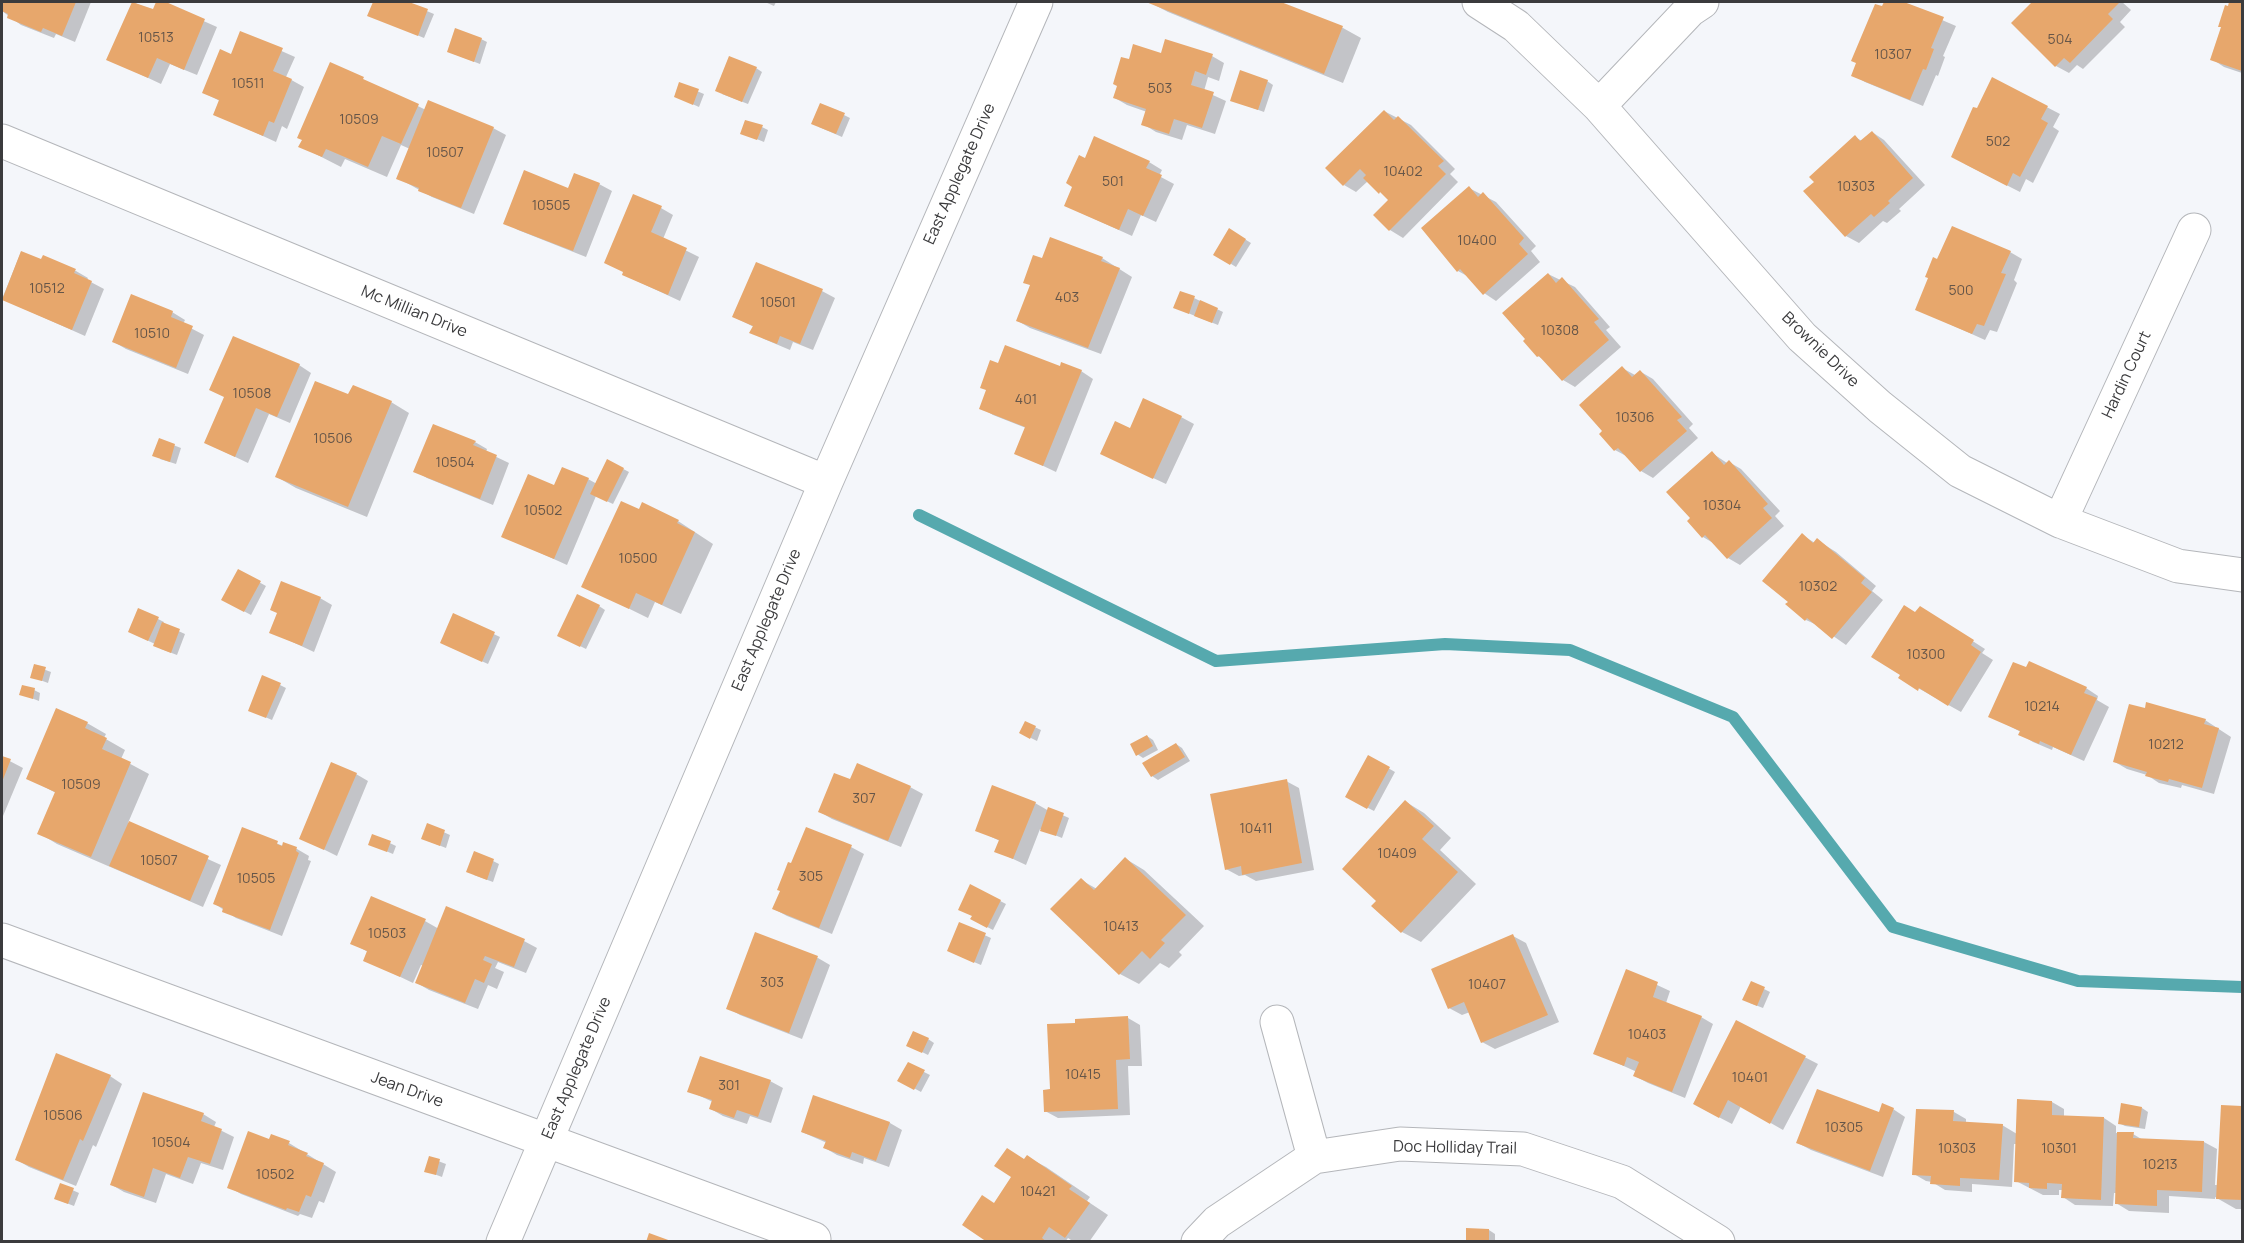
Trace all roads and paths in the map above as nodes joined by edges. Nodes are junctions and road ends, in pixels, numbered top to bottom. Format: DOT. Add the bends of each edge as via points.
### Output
graph roads {
  1 [pos="1036,2"];
  2 [pos="1479,2"];
  3 [pos="1696,6"];
  4 [pos="1599,106"];
  5 [pos="2,141"];
  6 [pos="2194,230"];
  7 [pos="826,482"];
  8 [pos="2061,521"];
  9 [pos="2242,575"];
  10 [pos="2,940"];
  11 [pos="1277,1022"];
  12 [pos="546,1141"];
  13 [pos="1314,1157"];
  14 [pos="814,1239"];
  15 [pos="503,1242"];
  16 [pos="1198,1242"];
  17 [pos="1718,1242"];
  1 -- 7 [label="street, East Applegate Drive"];
  2 -- 4 [label="street, Brownie Drive" via="1515,26"];
  3 -- 4 [label="street"];
  4 -- 8 [label="street, Brownie Drive" via="1803,337 1880,407 1960,471"];
  5 -- 7 [label="street, Mc Millian Drive"];
  6 -- 8 [label="street, Hardin Court"];
  7 -- 12 [label="street, East Applegate Drive"];
  8 -- 9 [label="street, Brownie Drive" via="2178,566"];
  10 -- 12 [label="street, Jean Drive"];
  11 -- 13 [label="street"];
  12 -- 14 [label="street, Jean Drive"];
  12 -- 15 [label="street, East Applegate Drive"];
  13 -- 16 [label="street, Doc Holliday Trail" via="1217,1222"];
  13 -- 17 [label="street, Doc Holliday Trail" via="1400,1144 1523,1149 1622,1182"];
}
